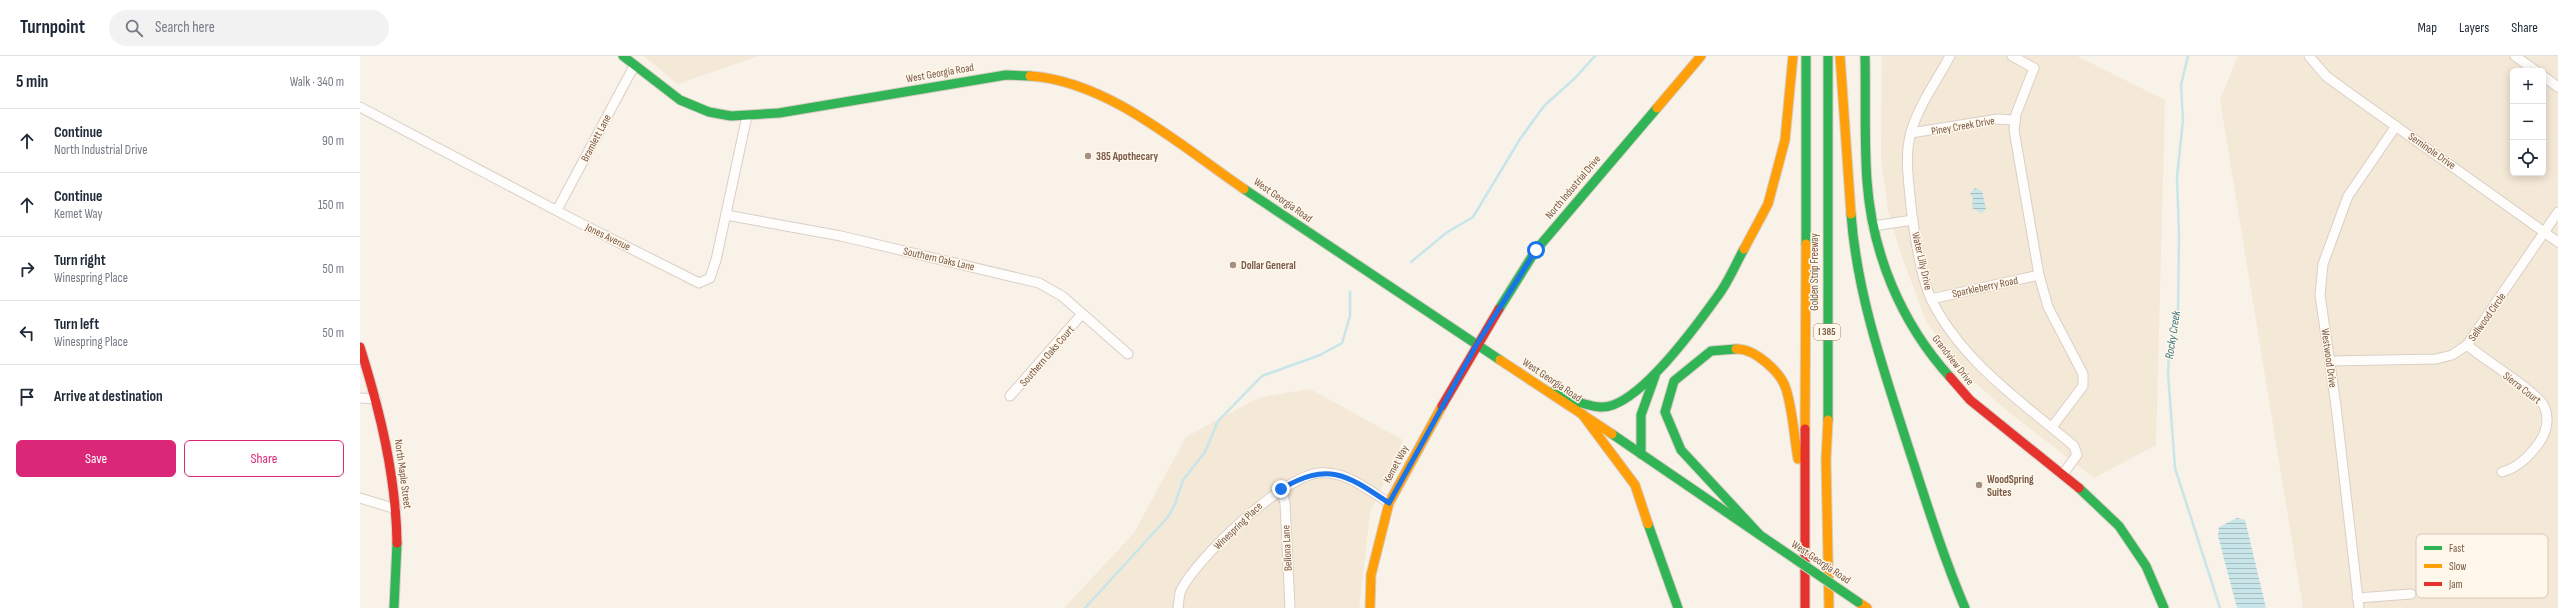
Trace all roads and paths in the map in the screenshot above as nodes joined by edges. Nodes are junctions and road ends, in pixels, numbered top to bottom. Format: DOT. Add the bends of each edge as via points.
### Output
graph roads {
  1 [pos="623,56"];
  2 [pos="1701,56"];
  3 [pos="1793,56"];
  4 [pos="1806,56"];
  5 [pos="1828,56"];
  6 [pos="1840,56"];
  7 [pos="1865,56"];
  8 [pos="1950,56"];
  9 [pos="2012,56"];
  10 [pos="2309,56"];
  11 [pos="2516,56"];
  12 [pos="634,66"];
  13 [pos="2532,68"];
  14 [pos="2546,78"];
  15 [pos="2558,87"];
  16 [pos="360,107"];
  17 [pos="747,116"];
  18 [pos="2014,120"];
  19 [pos="2396,126"];
  20 [pos="1911,133"];
  21 [pos="558,210"];
  22 [pos="2558,212"];
  23 [pos="726,215"];
  24 [pos="1913,220"];
  25 [pos="1873,226"];
  26 [pos="2544,232"];
  27 [pos="2558,242"];
  28 [pos="2039,275"];
  29 [pos="1931,298"];
  30 [pos="1082,314"];
  31 [pos="1477,344"];
  32 [pos="2467,345"];
  33 [pos="360,347"];
  34 [pos="1128,354"];
  35 [pos="2330,361"];
  36 [pos="1657,372"];
  37 [pos="1550,392"];
  38 [pos="1010,396"];
  39 [pos="360,398"];
  40 [pos="376,400"];
  41 [pos="1582,414"];
  42 [pos="2052,427"];
  43 [pos="1641,454"];
  44 [pos="2502,472"];
  45 [pos="2063,474"];
  46 [pos="1281,489"];
  47 [pos="360,498"];
  48 [pos="1389,503"];
  49 [pos="396,509"];
  50 [pos="1806,509"];
  51 [pos="1759,534"];
  52 [pos="2411,594"];
  53 [pos="2358,598"];
  54 [pos="394,608"];
  55 [pos="1178,608"];
  56 [pos="1290,608"];
  57 [pos="1370,608"];
  58 [pos="1678,608"];
  59 [pos="1805,608"];
  60 [pos="1829,608"];
  61 [pos="1867,608"];
  62 [pos="1965,608"];
  63 [pos="2164,608"];
  64 [pos="2359,608"];
  1 -- 12 [label="main road, West Georgia Road"];
  2 -- 31 [label="main road, North Industrial Drive" via="1536,250"];
  3 -- 36 [label="main road" via="1785,140 1768,204 1718,296"];
  4 -- 50 [label="main road, Golden Strip Freeway / I 385"];
  5 -- 60 [label="main road, Golden Strip Freeway / I 385" via="1826,459"];
  6 -- 62 [label="main road" via="1853,236 1870,329 1947,566"];
  7 -- 25 [label="main road, Grandview Drive" via="1867,181"];
  8 -- 20 [label="street, Water Lilly Drive"];
  9 -- 18 [label="street" via="2034,68"];
  10 -- 19 [label="street, Seminole Drive" via="2326,76"];
  11 -- 13 [label="street"];
  12 -- 17 [label="main road, West Georgia Road" via="667,92 692,106 731,116"];
  12 -- 21 [label="street, Bramlett Lane"];
  14 -- 15 [label="street"];
  16 -- 21 [label="street, Jones Avenue"];
  17 -- 23 [label="street, Jones Avenue"];
  17 -- 31 [label="main road, West Georgia Road" via="779,113 1006,75 1041,76 1075,85 1107,98 1150,124 1296,225"];
  18 -- 20 [label="street, Piney Creek Drive" via="1998,119"];
  18 -- 28 [label="street"];
  19 -- 26 [label="street, Seminole Drive"];
  19 -- 35 [label="street, Westwood Drive" via="2348,196 2324,264 2320,295"];
  20 -- 24 [label="street, Water Lilly Drive" via="1907,153"];
  21 -- 23 [label="street, Jones Avenue" via="699,282 711,275"];
  22 -- 26 [label="street, Sellwood Circle"];
  23 -- 30 [label="street, Southern Oaks Lane" via="841,236 1026,279 1053,290"];
  24 -- 25 [label="street"];
  24 -- 29 [label="street, Water Lilly Drive"];
  25 -- 45 [label="main road, Grandview Drive" via="1890,282 1910,322 1936,362 1970,400"];
  26 -- 27 [label="street, Seminole Drive"];
  26 -- 32 [label="street, Sellwood Circle"];
  28 -- 29 [label="street, Sparkleberry Road"];
  28 -- 42 [label="street" via="2048,307 2083,374 2083,386"];
  29 -- 42 [label="street, Water Lilly Drive" via="1965,349 1996,382"];
  30 -- 34 [label="street, Southern Oaks Lane"];
  30 -- 38 [label="street, Southern Oaks Court"];
  31 -- 37 [label="main road, West Georgia Road"];
  31 -- 48 [label="main road, Kemet Way"];
  32 -- 35 [label="street, Sellwood Circle" via="2452,355 2436,359"];
  32 -- 44 [label="street, Sierra Court" via="2537,397 2547,413 2546,430 2538,445 2519,464"];
  33 -- 40 [label="main road, North Maple Street"];
  35 -- 53 [label="street, Westwood Drive"];
  36 -- 37 [label="main road" via="1630,397 1617,404 1600,407"];
  36 -- 43 [label="main road" via="1640,415"];
  37 -- 41 [label="main road, West Georgia Road"];
  39 -- 40 [label="street"];
  40 -- 49 [label="main road, North Maple Street" via="390,457"];
  41 -- 43 [label="main road, West Georgia Road"];
  41 -- 58 [label="main road" via="1635,485"];
  42 -- 45 [label="street, Water Lilly Drive" via="2074,446 2077,455"];
  43 -- 51 [label="main road, West Georgia Road"];
  45 -- 63 [label="main road, Grandview Drive" via="2119,526 2146,566"];
  46 -- 48 [label="street, Winespring Place" via="1317,473 1338,473 1361,484"];
  46 -- 55 [label="street, Winespring Place" via="1258,505 1191,573 1180,592"];
  46 -- 56 [label="street, Bellona Lane" via="1285,503"];
  47 -- 49 [label="street"];
  48 -- 57 [label="main road, Kemet Way" via="1371,575"];
  49 -- 54 [label="main road, North Maple Street"];
  50 -- 51 [label="main road" via="1786,388 1764,360 1741,349 1711,351 1674,381 1665,412 1681,450"];
  50 -- 59 [label="main road, Golden Strip Freeway / I 385"];
  51 -- 61 [label="main road, West Georgia Road, bridge"];
  52 -- 53 [label="street"];
  53 -- 64 [label="street, Westwood Drive"];
}
